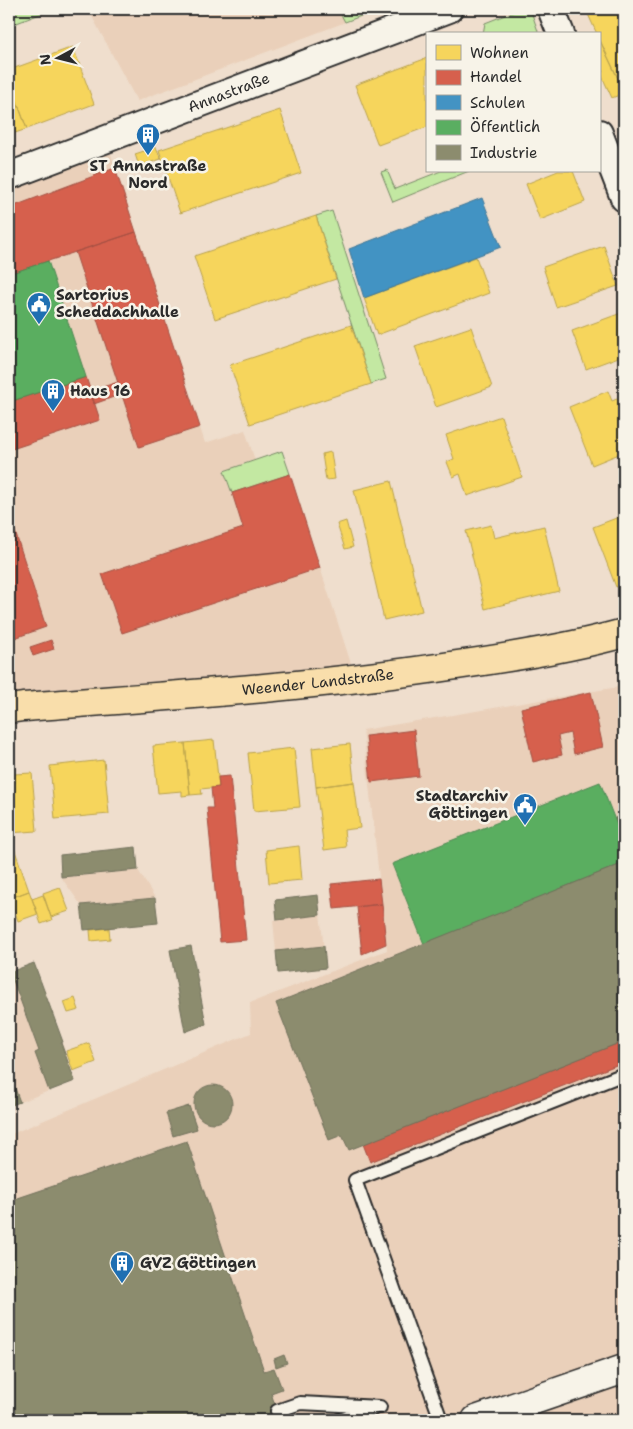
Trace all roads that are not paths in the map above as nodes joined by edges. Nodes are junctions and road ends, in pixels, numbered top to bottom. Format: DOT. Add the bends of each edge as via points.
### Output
graph roads {
  1 [pos="449,9"];
  2 [pos="551,9"];
  3 [pos="560,32"];
  4 [pos="600,136"];
  5 [pos="9,176"];
  6 [pos="624,198"];
  7 [pos="624,633"];
  8 [pos="9,709"];
  9 [pos="624,1074"];
  10 [pos="624,1369"];
  11 [pos="277,1411"];
  12 [pos="340,1420"];
  13 [pos="441,1420"];
  14 [pos="476,1420"];
  1 -- 5 [label="street, Annastraße"];
  2 -- 3 [label="street"];
  4 -- 6 [label="street"];
  7 -- 8 [label="main road, Weender Landstraße" via="491,660 391,675"];
  9 -- 13 [label="lane" via="355,1180"];
  10 -- 14 [label="street"];
  11 -- 12 [label="lane" via="300,1403 380,1407"];
}
